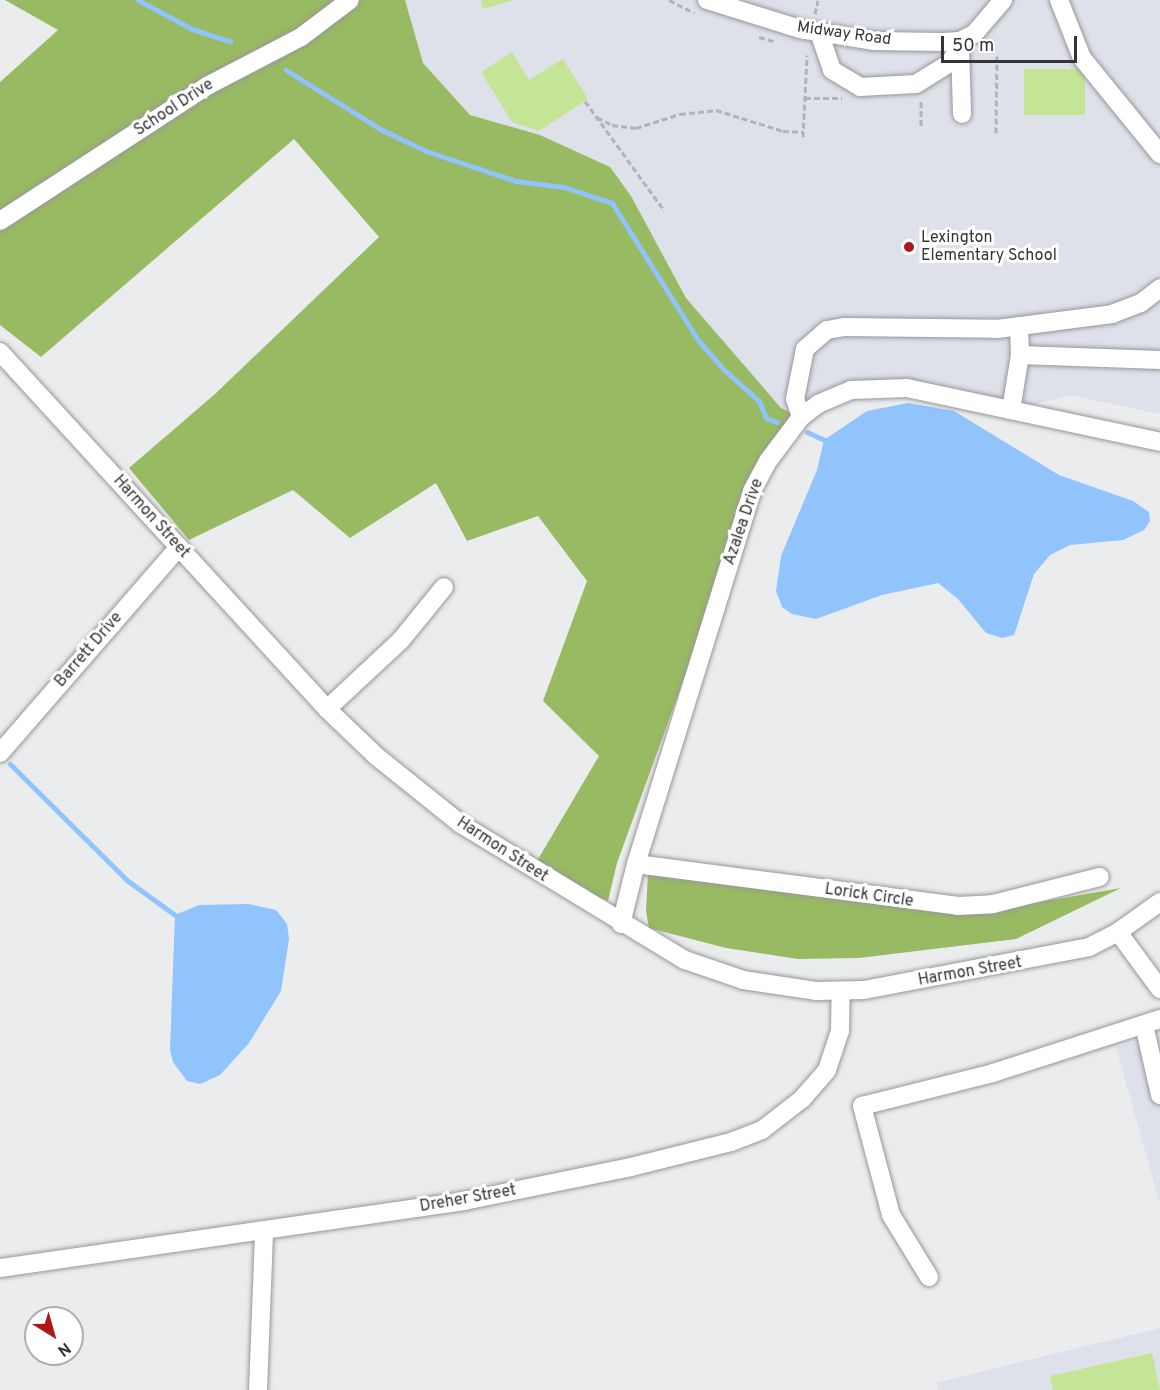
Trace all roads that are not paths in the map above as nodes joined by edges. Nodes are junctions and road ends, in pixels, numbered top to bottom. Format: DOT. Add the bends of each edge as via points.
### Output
graph roads {
  1 [pos="350,0"];
  2 [pos="707,0"];
  3 [pos="1003,0"];
  4 [pos="1059,0"];
  5 [pos="817,24"];
  6 [pos="960,43"];
  7 [pos="962,114"];
  8 [pos="1160,154"];
  9 [pos="0,221"];
  10 [pos="1160,288"];
  11 [pos="1019,326"];
  12 [pos="0,352"];
  13 [pos="1020,355"];
  14 [pos="1160,360"];
  15 [pos="1011,410"];
  16 [pos="801,417"];
  17 [pos="1160,442"];
  18 [pos="179,547"];
  19 [pos="444,587"];
  20 [pos="327,709"];
  21 [pos="0,753"];
  22 [pos="636,864"];
  23 [pos="1100,877"];
  24 [pos="1160,902"];
  25 [pos="621,924"];
  26 [pos="1118,932"];
  27 [pos="1160,989"];
  28 [pos="841,992"];
  29 [pos="1152,1022"];
  30 [pos="1160,1095"];
  31 [pos="264,1233"];
  32 [pos="0,1268"];
  33 [pos="929,1276"];
  34 [pos="258,1390"];
  1 -- 9 [label="street, School Drive" via="301,37 207,86"];
  2 -- 5 [label="street, Midway Road" via="752,17"];
  3 -- 6 [label="street" via="988,21"];
  4 -- 8 [label="street" via="1082,58"];
  5 -- 6 [label="street, Midway Road" via="873,41"];
  5 -- 6 [label="street" via="832,70 860,87 916,84 950,63"];
  6 -- 7 [label="street"];
  10 -- 11 [label="street" via="1141,303 1112,314"];
  11 -- 13 [label="street"];
  11 -- 16 [label="street" via="827,330 805,350 795,399"];
  12 -- 18 [label="street, Harmon Street"];
  13 -- 14 [label="street"];
  13 -- 15 [label="street"];
  15 -- 16 [label="street, Azalea Drive" via="907,388 868,387 835,396"];
  15 -- 17 [label="street, Azalea Drive"];
  16 -- 22 [label="street, Azalea Drive" via="768,461 752,491"];
  18 -- 20 [label="street, Harmon Street"];
  18 -- 21 [label="street, Barrett Drive"];
  19 -- 20 [label="street" via="401,640"];
  20 -- 25 [label="street, Harmon Street" via="409,785 461,824"];
  22 -- 23 [label="street, Lorick Circle" via="958,906 993,904"];
  22 -- 25 [label="street, Azalea Drive"];
  24 -- 26 [label="street, Harmon Street"];
  25 -- 28 [label="street, Harmon Street" via="685,960 742,980"];
  26 -- 27 [label="street"];
  26 -- 28 [label="street, Harmon Street" via="1089,947 1049,957"];
  28 -- 31 [label="street, Dreher Street" via="838,1040 827,1070 802,1100 762,1130 731,1142 558,1183"];
  29 -- 30 [label="street"];
  29 -- 33 [label="street" via="993,1073 862,1106 891,1215"];
  31 -- 32 [label="street, Dreher Street"];
  31 -- 34 [label="street"];
}
